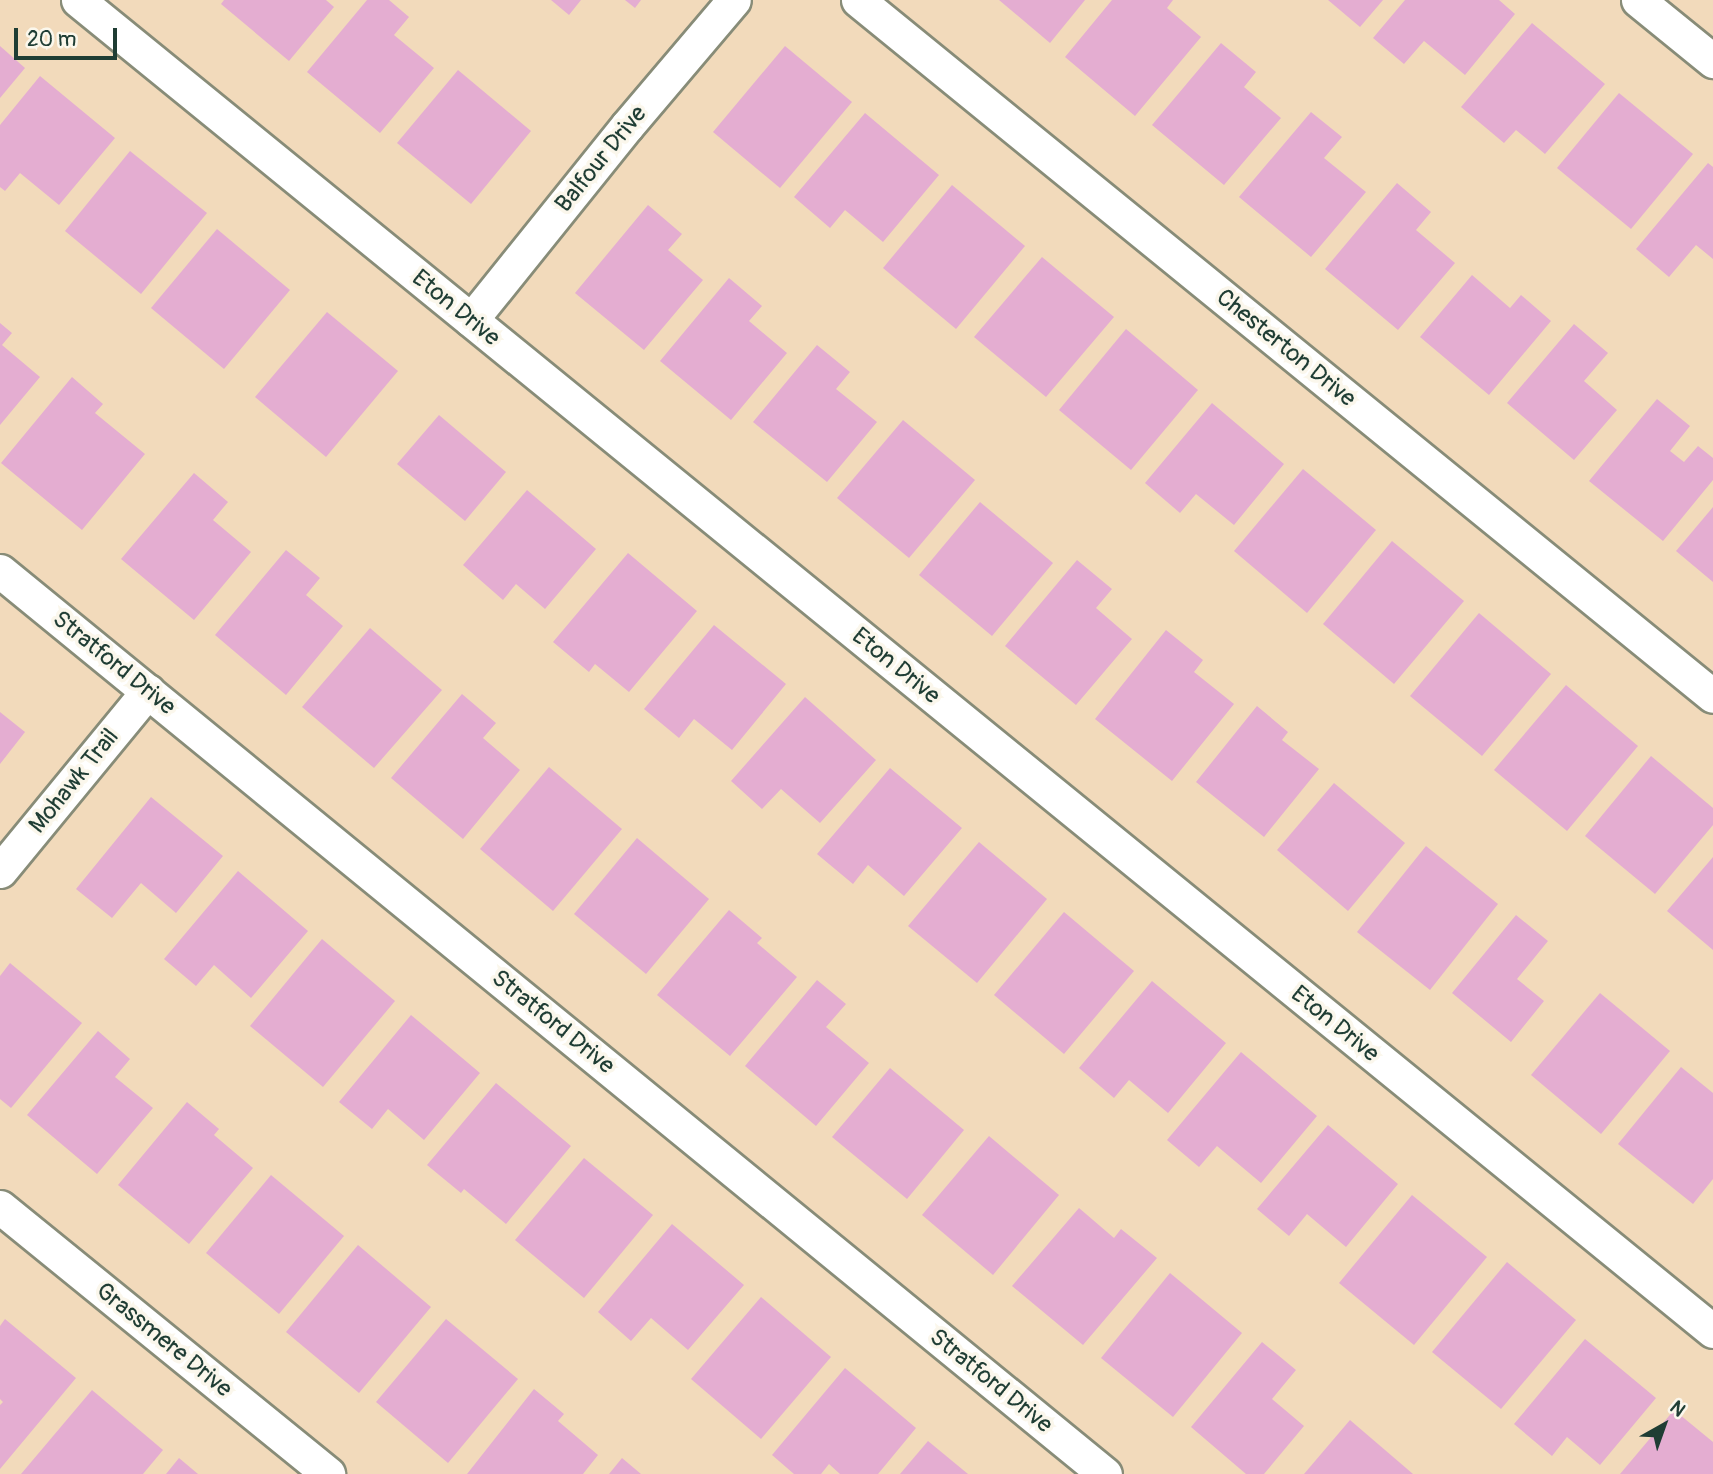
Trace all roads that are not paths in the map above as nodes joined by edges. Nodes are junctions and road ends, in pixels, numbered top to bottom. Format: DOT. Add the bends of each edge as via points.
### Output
graph roads {
  1 [pos="78,0"];
  2 [pos="734,0"];
  3 [pos="858,0"];
  4 [pos="1638,0"];
  5 [pos="1713,61"];
  6 [pos="471,320"];
  7 [pos="0,571"];
  8 [pos="148,691"];
  9 [pos="1713,696"];
  10 [pos="0,871"];
  11 [pos="0,1207"];
  12 [pos="1713,1331"];
  13 [pos="328,1474"];
  14 [pos="1105,1474"];
  1 -- 6 [label="street, Eton Drive"];
  2 -- 6 [label="street, Balfour Drive"];
  3 -- 9 [label="street, Chesterton Drive"];
  4 -- 5 [label="street"];
  6 -- 12 [label="street, Eton Drive"];
  7 -- 8 [label="street, Stratford Drive"];
  8 -- 10 [label="street, Mohawk Trail"];
  8 -- 14 [label="street, Stratford Drive"];
  11 -- 13 [label="street, Grassmere Drive"];
}
